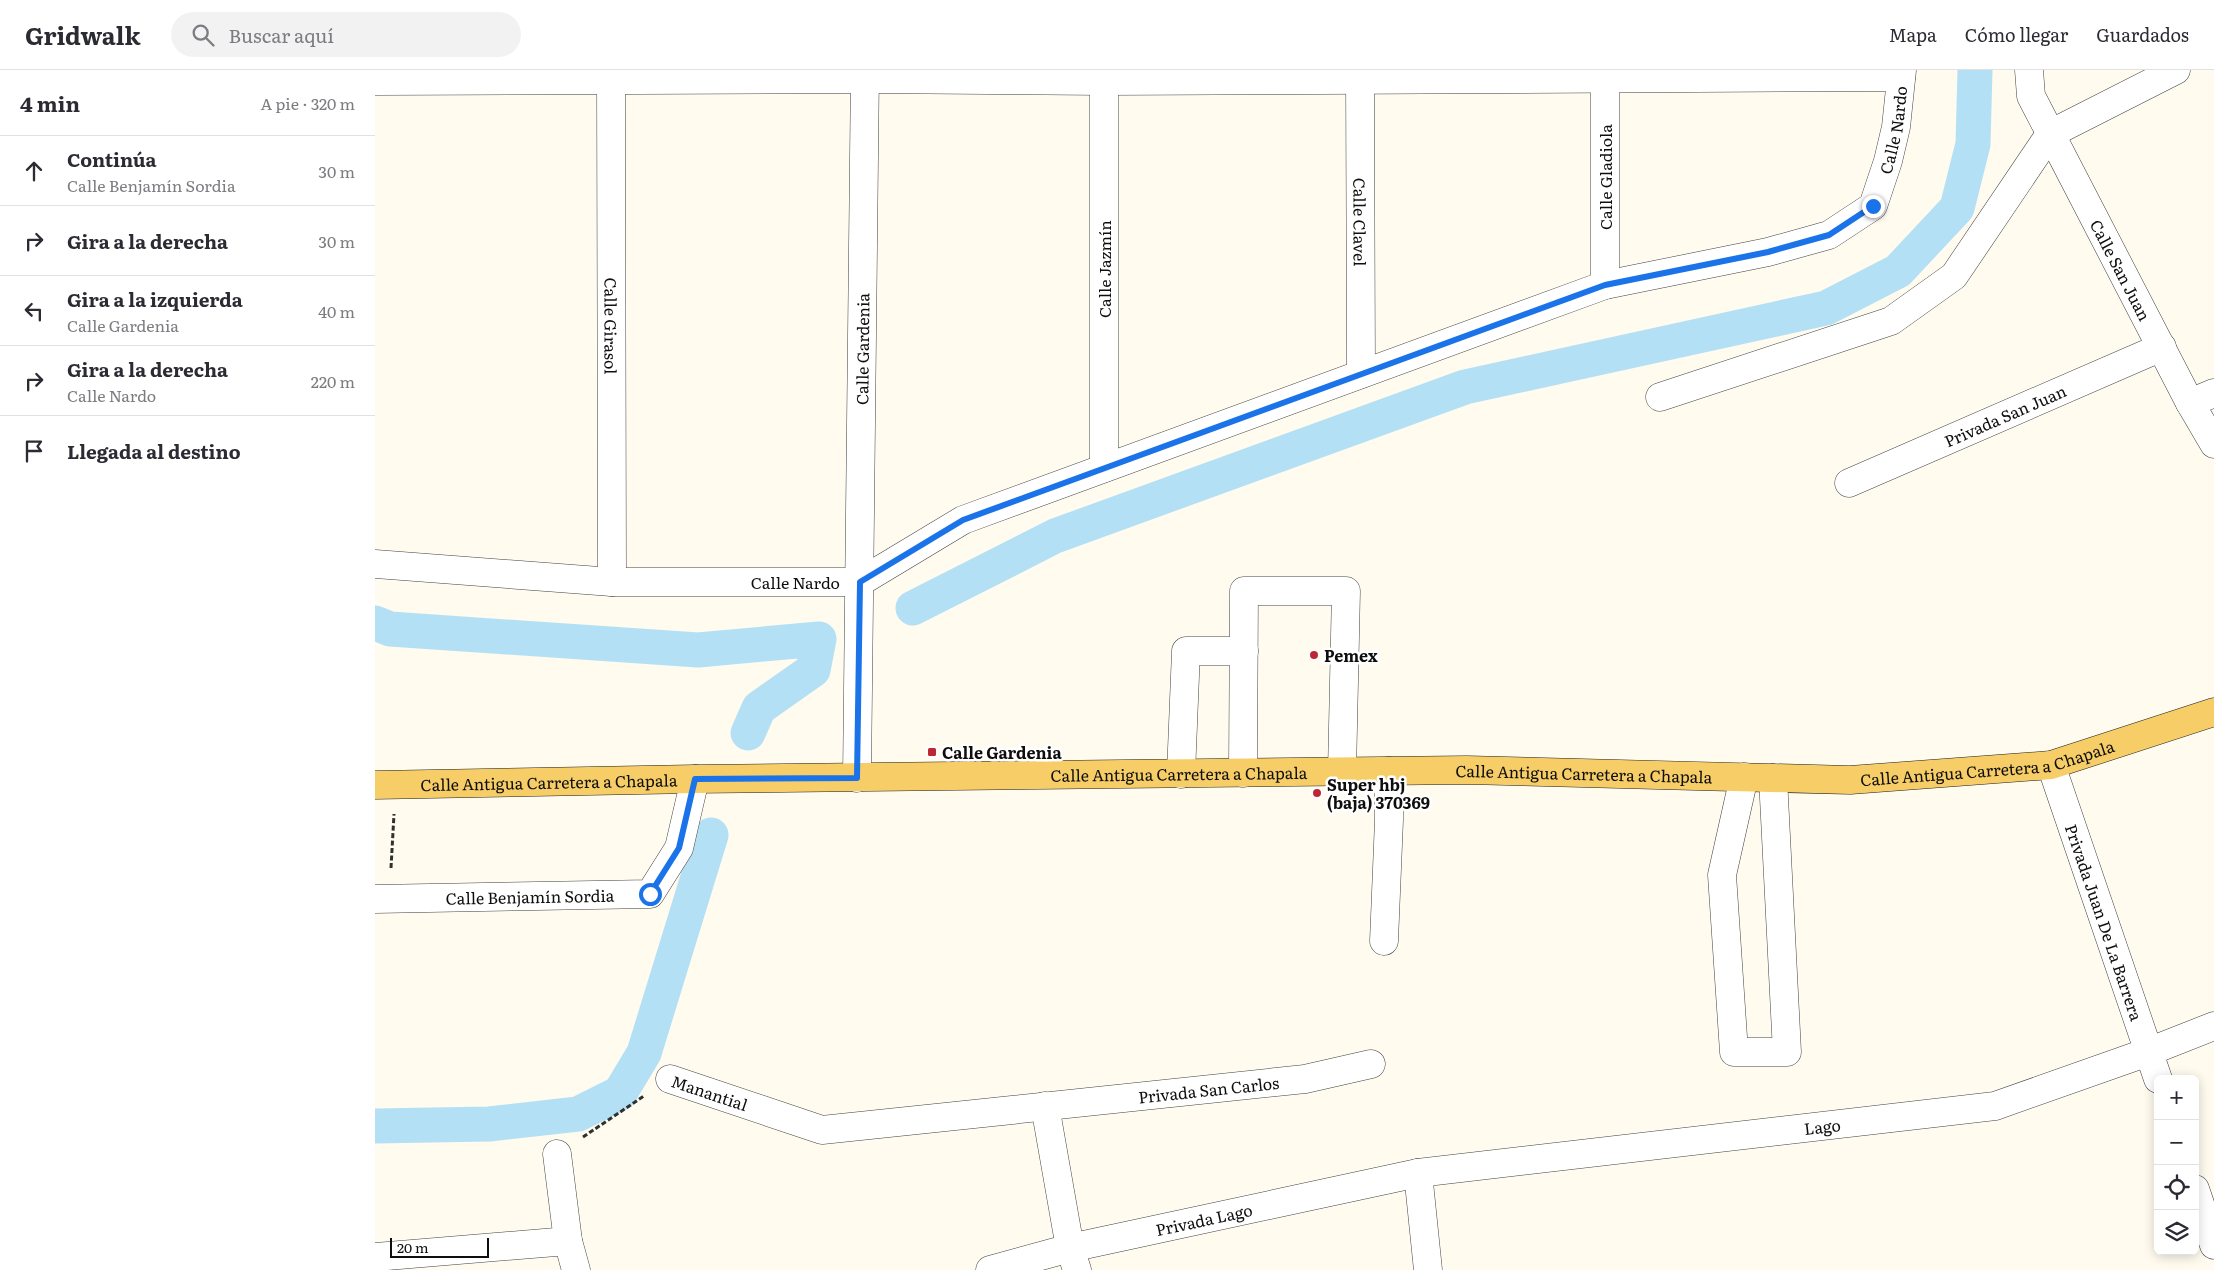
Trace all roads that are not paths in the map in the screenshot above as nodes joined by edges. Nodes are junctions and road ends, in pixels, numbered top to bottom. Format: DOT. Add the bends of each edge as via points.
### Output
graph roads {
  1 [pos="2176,70"];
  2 [pos="1902,73"];
  3 [pos="1361,74"];
  4 [pos="1605,74"];
  5 [pos="611,75"];
  6 [pos="865,75"];
  7 [pos="1103,76"];
  8 [pos="375,81"];
  9 [pos="2030,83"];
  10 [pos="2050,134"];
  11 [pos="1605,285"];
  12 [pos="2162,347"];
  13 [pos="1361,374"];
  14 [pos="1660,397"];
  15 [pos="2202,398"];
  16 [pos="2214,444"];
  17 [pos="1104,468"];
  18 [pos="1849,483"];
  19 [pos="375,564"];
  20 [pos="612,582"];
  21 [pos="860,582"];
  22 [pos="1244,651"];
  23 [pos="2214,712"];
  24 [pos="2051,765"];
  25 [pos="1389,771"];
  26 [pos="1342,772"];
  27 [pos="1243,773"];
  28 [pos="1181,774"];
  29 [pos="1744,777"];
  30 [pos="857,778"];
  31 [pos="1773,778"];
  32 [pos="695,779"];
  33 [pos="385,785"];
  34 [pos="382,899"];
  35 [pos="1384,940"];
  36 [pos="2214,1026"];
  37 [pos="2148,1052"];
  38 [pos="1371,1064"];
  39 [pos="2157,1075"];
  40 [pos="670,1078"];
  41 [pos="1045,1106"];
  42 [pos="822,1130"];
  43 [pos="557,1154"];
  44 [pos="1418,1173"];
  45 [pos="2199,1201"];
  46 [pos="568,1241"];
  47 [pos="2214,1244"];
  48 [pos="375,1259"];
  49 [pos="1074,1259"];
  50 [pos="376,1270"];
  51 [pos="576,1270"];
  52 [pos="990,1270"];
  53 [pos="1428,1270"];
  1 -- 10 [label="street"];
  2 -- 4 [label="street"];
  2 -- 11 [label="street, Calle Nardo" via="1892,144 1873,206 1829,235 1768,252"];
  3 -- 4 [label="street"];
  3 -- 7 [label="street"];
  3 -- 13 [label="street, Calle Clavel"];
  4 -- 11 [label="street, Calle Gladiola"];
  5 -- 6 [label="street"];
  5 -- 8 [label="street"];
  5 -- 20 [label="street, Calle Girasol"];
  6 -- 7 [label="street"];
  6 -- 21 [label="street, Calle Gardenia"];
  7 -- 17 [label="street, Calle Jazmín"];
  9 -- 10 [label="street, Calle San Juan"];
  10 -- 12 [label="street, Calle San Juan"];
  10 -- 14 [label="street" via="1954,276 1891,321"];
  11 -- 13 [label="street, Calle Nardo"];
  12 -- 15 [label="street, Calle San Juan"];
  12 -- 18 [label="street, Privada San Juan"];
  13 -- 17 [label="street, Calle Nardo"];
  15 -- 16 [label="street, Calle San Juan"];
  17 -- 21 [label="street, Calle Nardo" via="963,520"];
  19 -- 20 [label="street, Calle Nardo"];
  20 -- 21 [label="street, Calle Nardo"];
  21 -- 30 [label="street, Calle Gardenia"];
  22 -- 26 [label="street" via="1244,591 1346,591"];
  22 -- 27 [label="street"];
  22 -- 28 [label="street" via="1185,651"];
  23 -- 24 [label="main road, Calle Antigua Carretera a Chapala"];
  24 -- 31 [label="main road, Calle Antigua Carretera a Chapala" via="1850,780"];
  24 -- 37 [label="street, Privada Juan De La Barrera"];
  25 -- 26 [label="main road, Calle Antigua Carretera a Chapala"];
  25 -- 29 [label="main road, Calle Antigua Carretera a Chapala"];
  25 -- 35 [label="street"];
  26 -- 27 [label="main road, Calle Antigua Carretera a Chapala"];
  27 -- 28 [label="main road, Calle Antigua Carretera a Chapala"];
  28 -- 30 [label="main road, Calle Antigua Carretera a Chapala"];
  29 -- 31 [label="main road, Calle Antigua Carretera a Chapala"];
  29 -- 31 [label="street" via="1722,874 1734,1052 1787,1052"];
  30 -- 32 [label="main road, Calle Antigua Carretera a Chapala"];
  32 -- 33 [label="main road, Calle Antigua Carretera a Chapala"];
  32 -- 34 [label="street, Calle Benjamín Sordia" via="679,848 650,894"];
  36 -- 37 [label="street, Lago"];
  37 -- 39 [label="street, Privada Juan De La Barrera"];
  37 -- 44 [label="street, Lago" via="1995,1106"];
  38 -- 41 [label="street, Privada San Carlos" via="1305,1078"];
  40 -- 42 [label="street, Manantial"];
  41 -- 42 [label="street, Privada San Carlos"];
  41 -- 49 [label="street"];
  43 -- 46 [label="street"];
  44 -- 49 [label="street, Privada Lago"];
  44 -- 53 [label="street"];
  45 -- 47 [label="street"];
  46 -- 48 [label="street"];
  46 -- 51 [label="street"];
  48 -- 50 [label="street"];
  49 -- 52 [label="street, Privada Lago"];
}
